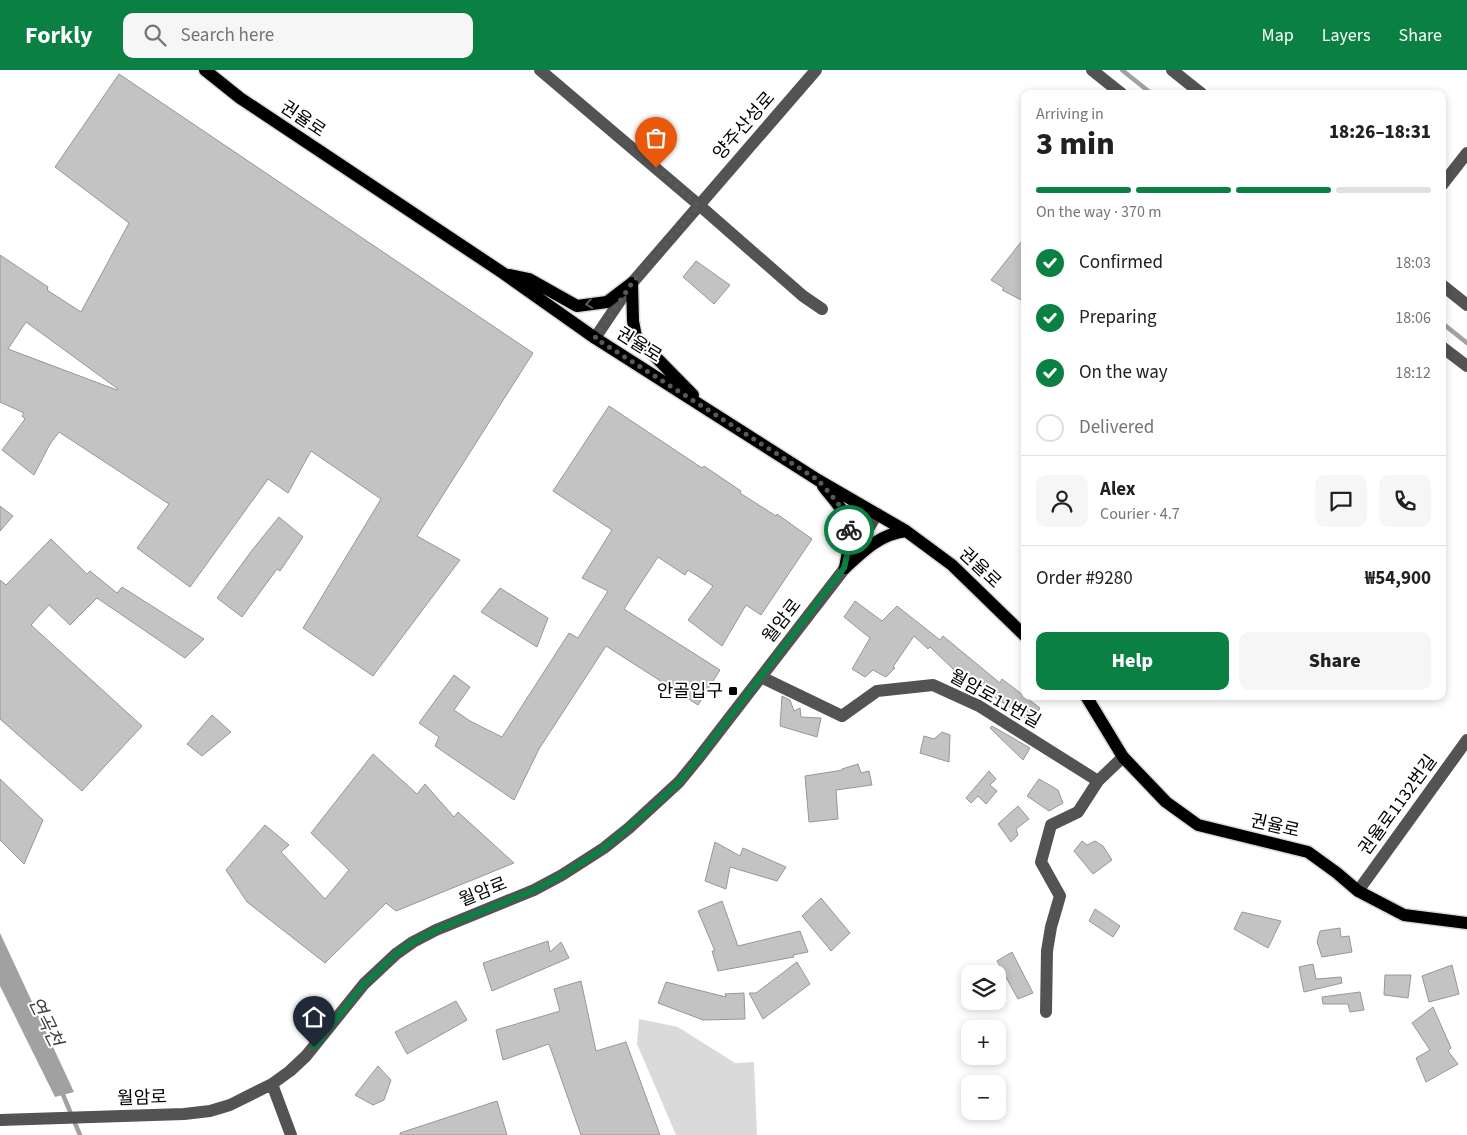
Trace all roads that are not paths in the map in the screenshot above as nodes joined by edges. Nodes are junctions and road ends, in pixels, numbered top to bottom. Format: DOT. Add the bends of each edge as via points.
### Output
graph roads {
  1 [pos="205,70"];
  2 [pos="540,70"];
  3 [pos="816,70"];
  4 [pos="1092,70"];
  5 [pos="1172,70"];
  6 [pos="1117,90"];
  7 [pos="1197,90"];
  8 [pos="1467,153"];
  9 [pos="1446,180"];
  10 [pos="699,205"];
  11 [pos="503,273"];
  12 [pos="632,283"];
  13 [pos="1446,288"];
  14 [pos="1467,305"];
  15 [pos="822,309"];
  16 [pos="595,338"];
  17 [pos="1446,350"];
  18 [pos="1467,366"];
  19 [pos="705,408"];
  20 [pos="818,480"];
  21 [pos="877,514"];
  22 [pos="906,531"];
  23 [pos="844,568"];
  24 [pos="1021,632"];
  25 [pos="760,677"];
  26 [pos="1088,700"];
  27 [pos="1467,740"];
  28 [pos="1123,757"];
  29 [pos="1098,781"];
  30 [pos="1358,891"];
  31 [pos="1467,923"];
  32 [pos="1046,1012"];
  33 [pos="272,1084"];
  34 [pos="0,1120"];
  35 [pos="291,1135"];
  1 -- 11 [label="main road, 권율로" via="240,98"];
  2 -- 10 [label="street"];
  3 -- 10 [label="street, 양주산성로"];
  4 -- 6 [label="street"];
  5 -- 7 [label="street"];
  8 -- 9 [label="street"];
  10 -- 12 [label="street, 양주산성로"];
  10 -- 15 [label="street"];
  12 -- 11 [label="main road, one-way" via="607,302 578,306 529,279"];
  11 -- 16 [label="main road, 권율로"];
  12 -- 16 [label="street, 양주산성로"];
  12 -- 19 [label="main road" via="636,337"];
  13 -- 14 [label="street"];
  16 -- 19 [label="main road, 권율로"];
  17 -- 18 [label="street"];
  19 -- 20 [label="main road, 권율로"];
  20 -- 21 [label="main road, 권율로"];
  20 -- 23 [label="main road" via="849,524 850,543"];
  21 -- 22 [label="main road, 권율로"];
  21 -- 23 [label="street, 월암로"];
  22 -- 23 [label="main road" via="893,532 877,540"];
  22 -- 24 [label="main road, 권율로" via="952,565"];
  23 -- 25 [label="street, 월암로"];
  25 -- 29 [label="street, 월암로11번길" via="842,716 877,691 933,685 979,706"];
  25 -- 33 [label="street, 월암로" via="679,782 629,828 562,875 534,890 436,930 396,954 364,984 306,1056"];
  26 -- 28 [label="main road, 권율로"];
  27 -- 30 [label="street, 권율로1132번길"];
  28 -- 29 [label="street"];
  28 -- 30 [label="main road, 권율로" via="1166,802 1198,825 1308,852"];
  29 -- 32 [label="street" via="1078,812 1051,825 1041,862 1060,896 1046,951"];
  30 -- 31 [label="main road, 권율로" via="1404,915"];
  33 -- 34 [label="street, 월암로" via="210,1111"];
  33 -- 35 [label="street"];
}
